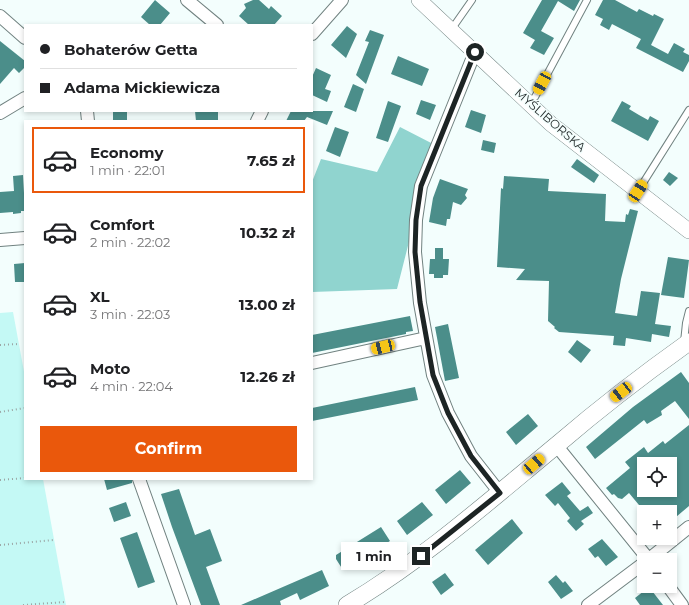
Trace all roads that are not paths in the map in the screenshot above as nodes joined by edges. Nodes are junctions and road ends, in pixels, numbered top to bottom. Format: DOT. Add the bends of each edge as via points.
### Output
graph roads {
  1 [pos="187,0"];
  2 [pos="342,0"];
  3 [pos="419,0"];
  4 [pos="472,0"];
  5 [pos="587,0"];
  6 [pos="0,16"];
  7 [pos="216,24"];
  8 [pos="451,30"];
  9 [pos="313,33"];
  10 [pos="24,37"];
  11 [pos="475,52"];
  12 [pos="24,99"];
  13 [pos="529,102"];
  14 [pos="689,110"];
  15 [pos="0,113"];
  16 [pos="638,191"];
  17 [pos="689,231"];
  18 [pos="24,238"];
  19 [pos="0,240"];
  20 [pos="689,311"];
  21 [pos="426,338"];
  22 [pos="686,344"];
  23 [pos="313,363"];
  24 [pos="556,445"];
  25 [pos="139,480"];
  26 [pos="500,493"];
  27 [pos="689,527"];
  28 [pos="641,553"];
  29 [pos="656,553"];
  30 [pos="637,568"];
  31 [pos="673,593"];
  32 [pos="184,605"];
  33 [pos="347,605"];
  34 [pos="588,605"];
  35 [pos="682,605"];
  1 -- 7 [label="street"];
  2 -- 9 [label="street"];
  3 -- 8 [label="street, MYŚLIBORSKA"];
  4 -- 8 [label="lane"];
  5 -- 13 [label="lane" via="535,97"];
  6 -- 10 [label="street"];
  8 -- 11 [label="street, MYŚLIBORSKA"];
  11 -- 13 [label="street, MYŚLIBORSKA"];
  11 -- 21 [label="street" via="421,186 415,252"];
  12 -- 15 [label="street"];
  13 -- 16 [label="street, MYŚLIBORSKA" via="551,124"];
  14 -- 16 [label="lane"];
  16 -- 17 [label="street, MYŚLIBORSKA"];
  18 -- 19 [label="street"];
  20 -- 22 [label="lane"];
  21 -- 23 [label="street"];
  21 -- 26 [label="street" via="433,375 448,413 471,456"];
  22 -- 24 [label="main road" via="600,408"];
  24 -- 26 [label="main road"];
  24 -- 28 [label="street"];
  25 -- 32 [label="street"];
  26 -- 33 [label="main road" via="402,570"];
  27 -- 29 [label="street"];
  30 -- 34 [label="street"];
  31 -- 35 [label="street"];
}
